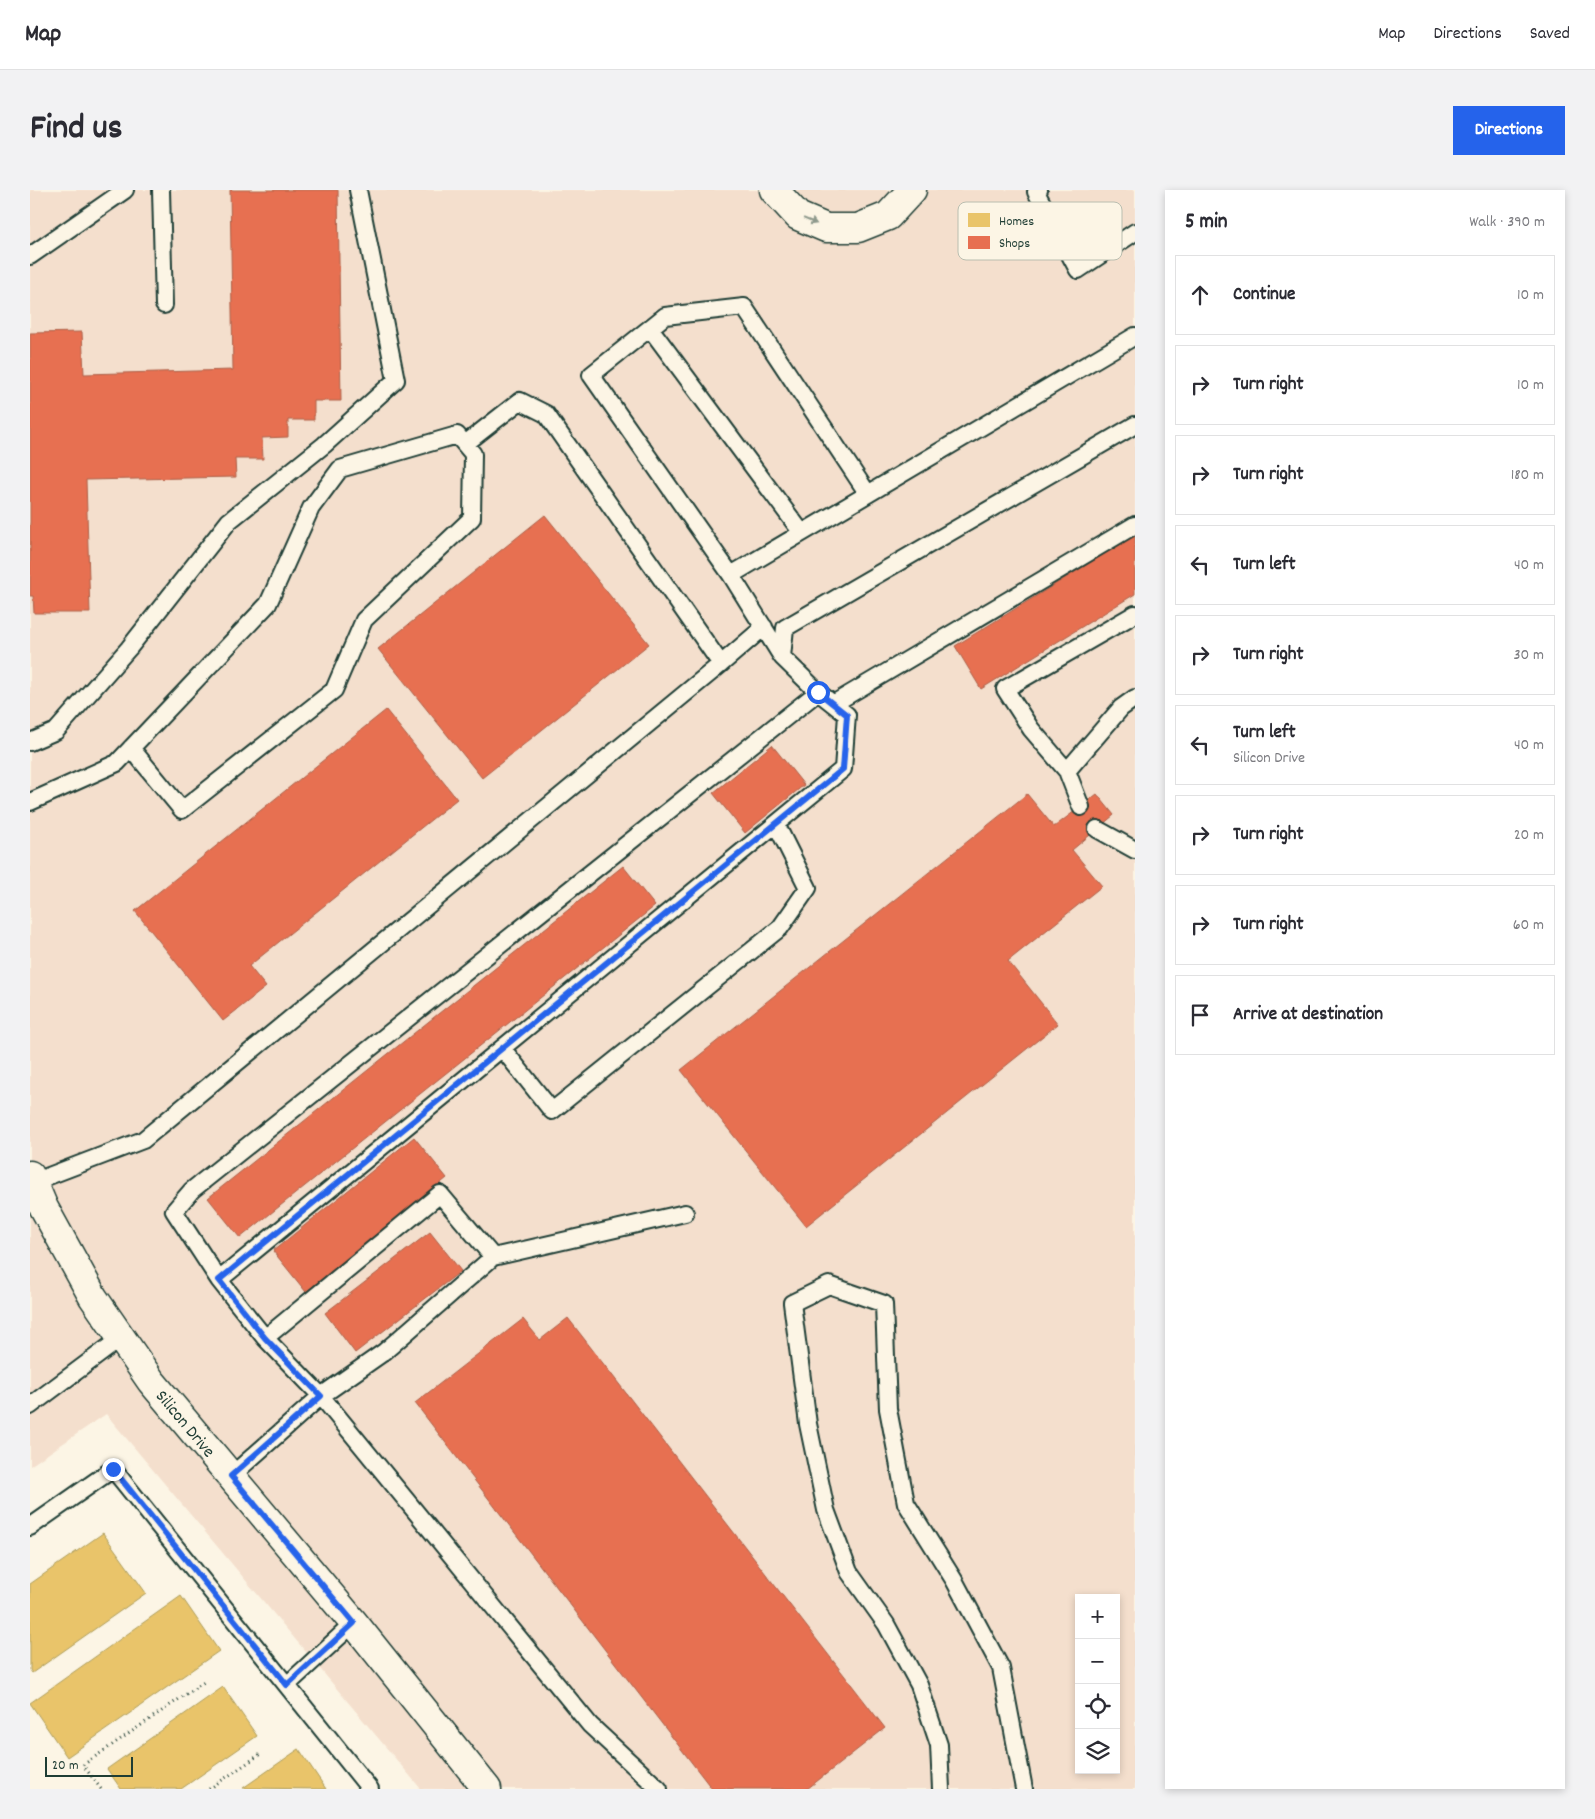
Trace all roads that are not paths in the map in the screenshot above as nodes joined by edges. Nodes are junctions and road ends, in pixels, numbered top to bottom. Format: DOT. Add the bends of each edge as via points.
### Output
graph roads {
  1 [pos="125,190"];
  2 [pos="161,190"];
  3 [pos="358,190"];
  4 [pos="774,190"];
  5 [pos="912,190"];
  6 [pos="1039,190"];
  7 [pos="1041,202"];
  8 [pos="1135,232"];
  9 [pos="1122,241"];
  10 [pos="30,256"];
  11 [pos="1073,260"];
  12 [pos="1093,260"];
  13 [pos="164,305"];
  14 [pos="650,328"];
  15 [pos="1135,336"];
  16 [pos="1135,425"];
  17 [pos="465,444"];
  18 [pos="868,494"];
  19 [pos="1135,525"];
  20 [pos="802,533"];
  21 [pos="731,575"];
  22 [pos="1135,614"];
  23 [pos="764,627"];
  24 [pos="782,657"];
  25 [pos="721,664"];
  26 [pos="818,692"];
  27 [pos="1135,698"];
  28 [pos="834,704"];
  29 [pos="30,742"];
  30 [pos="131,748"];
  31 [pos="1067,771"];
  32 [pos="30,802"];
  33 [pos="1081,807"];
  34 [pos="776,824"];
  35 [pos="1097,829"];
  36 [pos="1135,850"];
  37 [pos="502,1048"];
  38 [pos="32,1179"];
  39 [pos="685,1213"];
  40 [pos="493,1258"];
  41 [pos="219,1280"];
  42 [pos="121,1338"];
  43 [pos="265,1338"];
  44 [pos="321,1396"];
  45 [pos="30,1406"];
  46 [pos="231,1476"];
  47 [pos="30,1527"];
  48 [pos="354,1623"];
  49 [pos="287,1685"];
  50 [pos="370,1789"];
  51 [pos="487,1789"];
  52 [pos="659,1789"];
  53 [pos="942,1789"];
  54 [pos="1024,1789"];
  1 -- 10 [label="lane"];
  2 -- 13 [label="lane"];
  3 -- 29 [label="lane" via="396,380 324,445 229,521 129,648 56,731"];
  4 -- 5 [label="street, one-way" via="798,216 826,228 858,228 888,216"];
  6 -- 7 [label="lane" via="1036,192"];
  8 -- 9 [label="lane"];
  11 -- 12 [label="lane" via="1078,270"];
  14 -- 18 [label="lane" via="665,316 744,306"];
  14 -- 20 [label="lane"];
  14 -- 21 [label="lane" via="591,375"];
  15 -- 18 [label="lane"];
  16 -- 24 [label="lane" via="785,628"];
  17 -- 25 [label="lane" via="520,401 546,414"];
  17 -- 30 [label="lane" via="457,436 340,469 310,508 268,604"];
  17 -- 30 [label="lane" via="473,454 472,518 364,620 334,690 182,810"];
  18 -- 20 [label="lane"];
  19 -- 28 [label="lane"];
  20 -- 21 [label="lane"];
  21 -- 23 [label="lane"];
  22 -- 31 [label="lane" via="1005,689 1031,729"];
  23 -- 24 [label="lane"];
  23 -- 25 [label="lane"];
  24 -- 26 [label="lane"];
  25 -- 38 [label="lane" via="143,1140"];
  26 -- 28 [label="lane"];
  26 -- 41 [label="lane" via="192,1190 174,1211"];
  27 -- 31 [label="lane" via="1121,708"];
  28 -- 34 [label="lane" via="847,715 843,769"];
  30 -- 32 [label="lane" via="117,763"];
  31 -- 33 [label="lane"];
  34 -- 37 [label="lane"];
  34 -- 37 [label="lane" via="808,888 780,928 552,1111"];
  35 -- 36 [label="lane"];
  37 -- 41 [label="lane"];
  38 -- 42 [label="street, Silicon Drive" via="44,1208 93,1297"];
  39 -- 40 [label="lane"];
  40 -- 43 [label="lane" via="440,1194"];
  40 -- 44 [label="lane" via="384,1352"];
  41 -- 43 [label="lane"];
  42 -- 45 [label="lane"];
  42 -- 46 [label="street, Silicon Drive" via="151,1381"];
  43 -- 44 [label="lane"];
  44 -- 46 [label="lane"];
  44 -- 52 [label="lane" via="590,1725"];
  46 -- 48 [label="street, Silicon Drive"];
  47 -- 49 [label="lane" via="113,1469"];
  48 -- 49 [label="lane"];
  48 -- 51 [label="street, Silicon Drive"];
  49 -- 50 [label="lane"];
  53 -- 54 [label="lane" via="940,1745 919,1685 886,1624 849,1572 826,1510 808,1424 792,1303 829,1285 884,1304 888,1408 906,1503 954,1580 1001,1668"];
}
